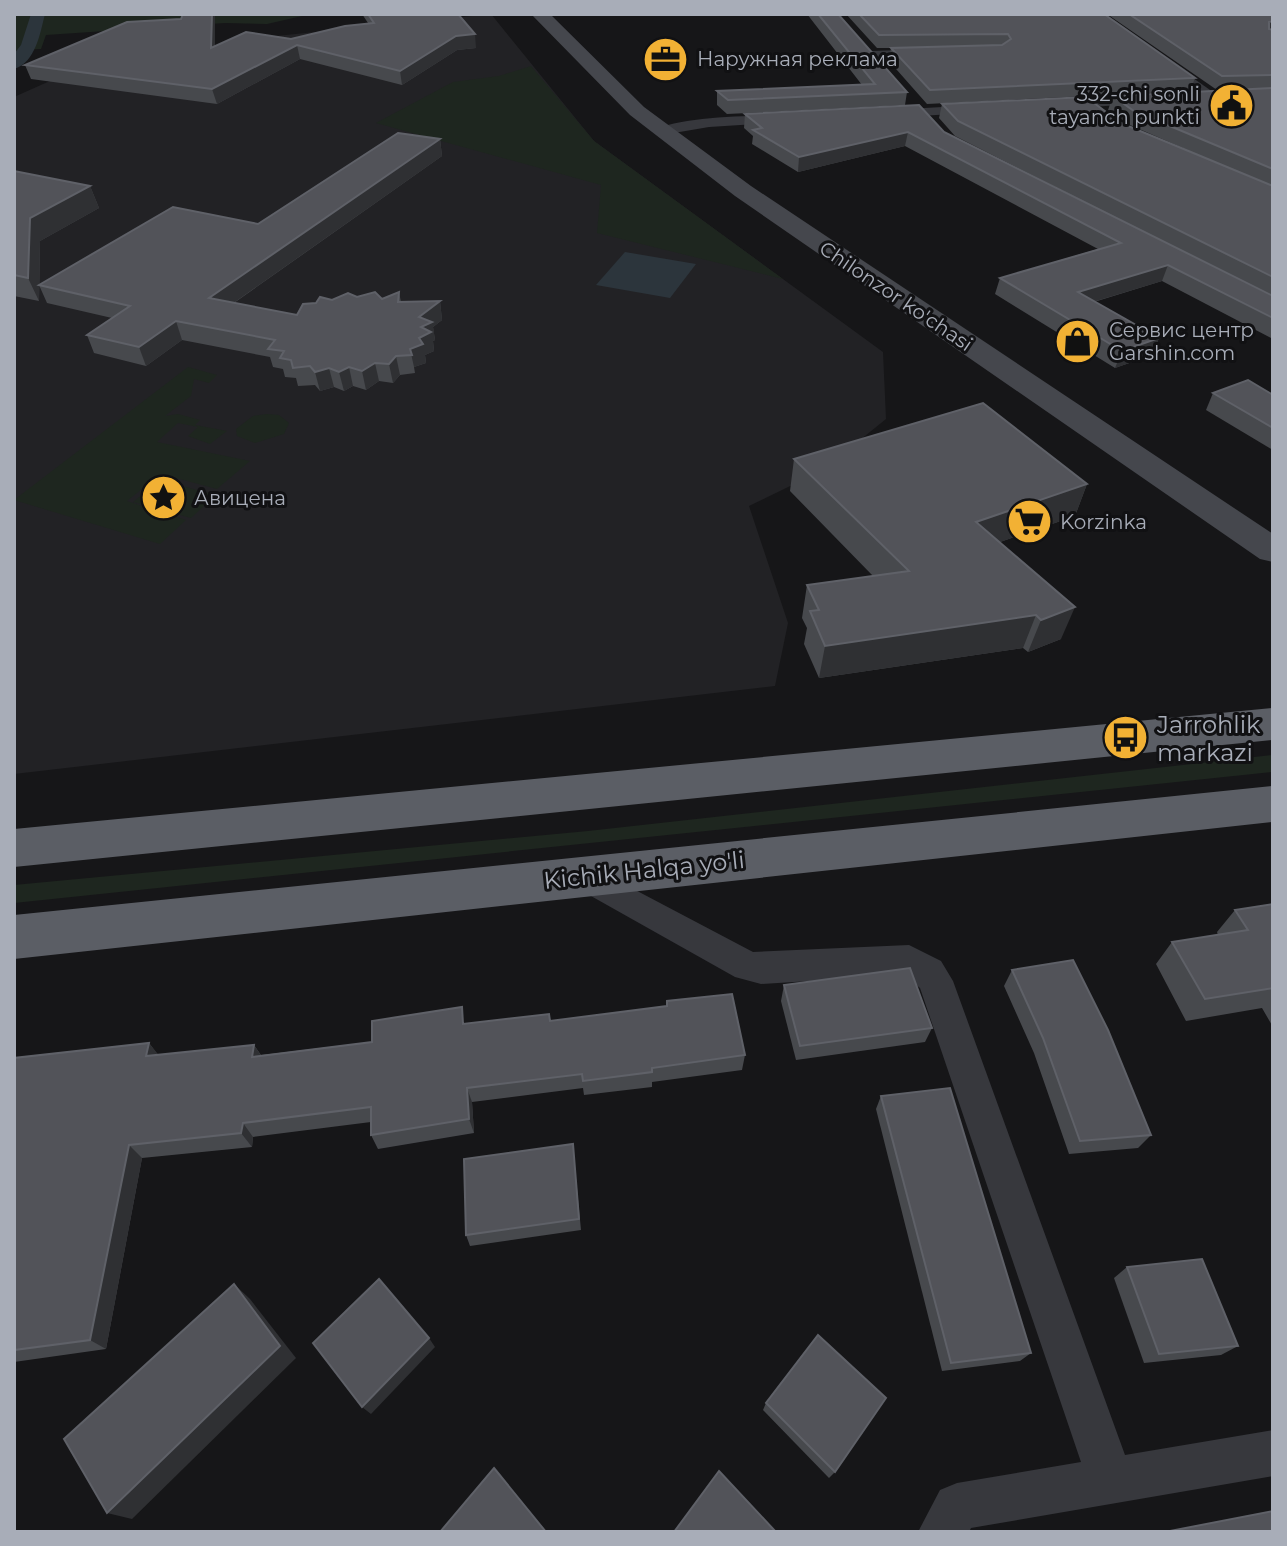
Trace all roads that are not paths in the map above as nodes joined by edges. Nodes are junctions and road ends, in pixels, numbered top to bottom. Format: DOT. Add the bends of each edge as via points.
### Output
graph roads {
  1 [pos="540,14"];
  2 [pos="553,14"];
  3 [pos="1094,14"];
  4 [pos="951,53"];
  5 [pos="872,56"];
  6 [pos="1182,99"];
  7 [pos="1166,100"];
  8 [pos="1087,104"];
  9 [pos="1041,106"];
  10 [pos="916,107"];
  11 [pos="996,108"];
  12 [pos="876,114"];
  13 [pos="800,118"];
  14 [pos="1111,122"];
  15 [pos="669,130"];
  16 [pos="939,131"];
  17 [pos="1273,525"];
  18 [pos="1273,551"];
  19 [pos="1273,724"];
  20 [pos="1273,804"];
  21 [pos="14,848"];
  22 [pos="586,877"];
  23 [pos="14,937"];
  24 [pos="1273,1453"];
  25 [pos="1111,1480"];
  26 [pos="942,1532"];
  1 -- 15 [label="main road, Chilonzor ko'chasi" via="606,83"];
  2 -- 15 [label="main road, Chilonzor ko'chasi"];
  3 -- 6 [label="street" via="1221,97"];
  4 -- 5 [label="street"];
  7 -- 8 [label="street"];
  8 -- 9 [label="street"];
  8 -- 14 [label="street"];
  10 -- 11 [label="street"];
  10 -- 12 [label="street"];
  10 -- 16 [label="street"];
  13 -- 15 [label="street"];
  15 -- 17 [label="main road, Chilonzor ko'chasi"];
  15 -- 18 [label="main road, Chilonzor ko'chasi" via="743,191"];
  19 -- 21 [label="highway"];
  20 -- 22 [label="highway, Kichik Halqa yo'li"];
  22 -- 23 [label="highway, Kichik Halqa yo'li"];
  22 -- 25 [label="street" via="747,966 909,960 929,972"];
  24 -- 25 [label="street"];
  25 -- 26 [label="street" via="957,1507"];
}
